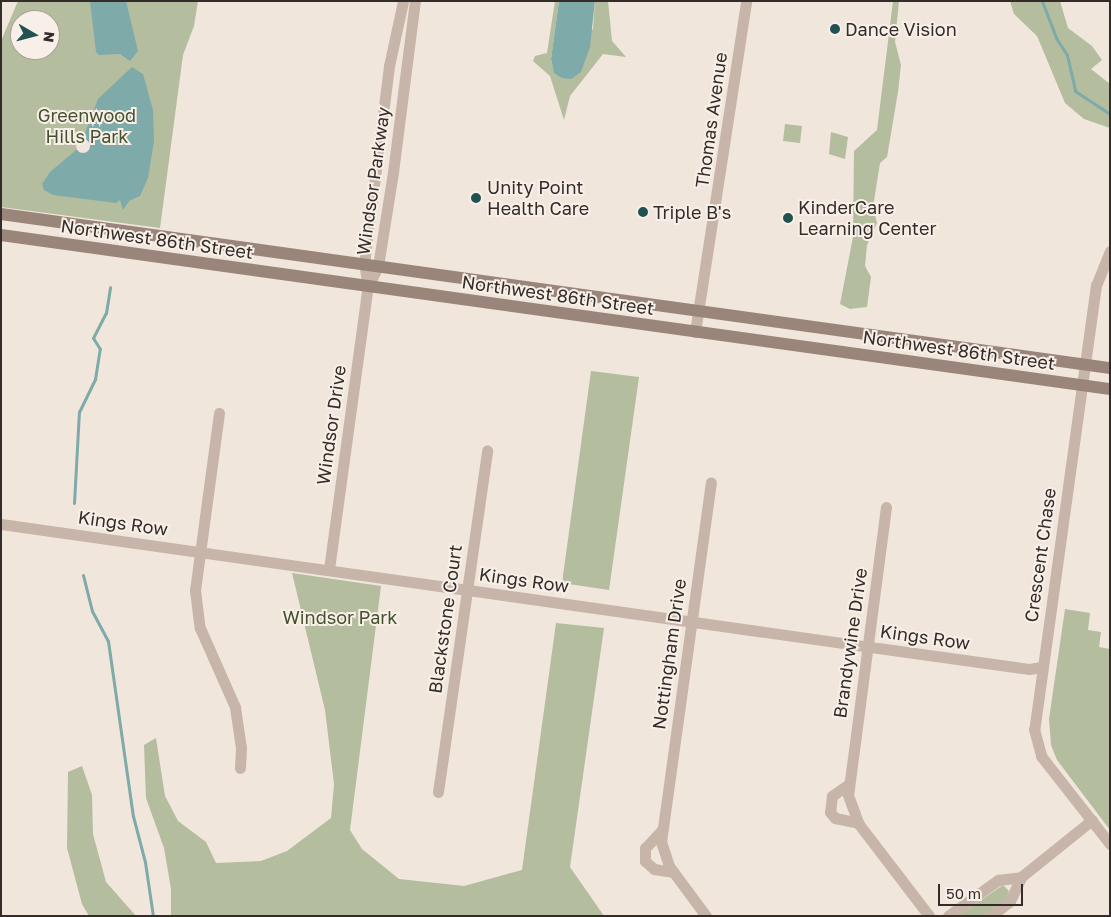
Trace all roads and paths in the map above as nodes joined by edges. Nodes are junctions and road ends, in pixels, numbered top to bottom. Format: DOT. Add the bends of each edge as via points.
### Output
graph roads {
  1 [pos="403,1"];
  2 [pos="415,1"];
  3 [pos="746,1"];
  4 [pos="1,214"];
  5 [pos="1,235"];
  6 [pos="1110,251"];
  7 [pos="364,264"];
  8 [pos="378,266"];
  9 [pos="368,286"];
  10 [pos="699,311"];
  11 [pos="695,332"];
  12 [pos="1084,365"];
  13 [pos="1110,368"];
  14 [pos="1082,385"];
  15 [pos="1110,389"];
  16 [pos="219,412"];
  17 [pos="487,450"];
  18 [pos="711,482"];
  19 [pos="886,507"];
  20 [pos="1,524"];
  21 [pos="199,552"];
  22 [pos="329,569"];
  23 [pos="467,589"];
  24 [pos="691,621"];
  25 [pos="868,647"];
  26 [pos="1042,667"];
  27 [pos="240,768"];
  28 [pos="848,784"];
  29 [pos="438,792"];
  30 [pos="1092,820"];
  31 [pos="858,823"];
  32 [pos="662,830"];
  33 [pos="1110,844"];
  34 [pos="674,872"];
  35 [pos="1021,877"];
  36 [pos="706,916"];
  37 [pos="929,916"];
  38 [pos="948,916"];
  39 [pos="991,916"];
  1 -- 7 [label="street, Windsor Parkway" via="389,66"];
  2 -- 8 [label="street, Windsor Parkway"];
  3 -- 10 [label="street, Thomas Avenue"];
  4 -- 7 [label="main road, Northwest 86th Street"];
  5 -- 9 [label="main road, Northwest 86th Street"];
  6 -- 12 [label="street, Crescent Chase" via="1096,285"];
  7 -- 8 [label="main road, Northwest 86th Street"];
  7 -- 9 [label="street, Windsor Parkway"];
  8 -- 9 [label="street, Windsor Parkway"];
  8 -- 10 [label="main road, Northwest 86th Street"];
  9 -- 11 [label="main road, Northwest 86th Street"];
  9 -- 22 [label="street, Windsor Drive"];
  10 -- 11 [label="street, Thomas Avenue"];
  10 -- 12 [label="main road, Northwest 86th Street"];
  11 -- 14 [label="main road, Northwest 86th Street"];
  12 -- 13 [label="main road, Northwest 86th Street"];
  12 -- 14 [label="street, Crescent Chase"];
  14 -- 15 [label="main road, Northwest 86th Street"];
  14 -- 26 [label="street, Crescent Chase"];
  16 -- 21 [label="street"];
  17 -- 23 [label="street, Blackstone Court"];
  18 -- 24 [label="street, Nottingham Drive"];
  19 -- 25 [label="street, Brandywine Drive"];
  20 -- 21 [label="street, Kings Row"];
  21 -- 22 [label="street, Kings Row"];
  21 -- 27 [label="street" via="196,609 208,647 235,706 240,734"];
  22 -- 23 [label="street, Kings Row"];
  23 -- 24 [label="street, Kings Row"];
  23 -- 29 [label="street, Blackstone Court"];
  24 -- 25 [label="street, Kings Row"];
  24 -- 32 [label="street, Nottingham Drive"];
  25 -- 26 [label="street, Kings Row" via="1029,669"];
  25 -- 28 [label="street, Brandywine Drive"];
  26 -- 30 [label="street, Crescent Chase" via="1035,714 1036,743 1041,756"];
  28 -- 31 [label="street, Brandywine Drive" via="850,807"];
  28 -- 31 [label="street" via="832,796 830,812 835,818"];
  30 -- 33 [label="street, Crescent Chase"];
  30 -- 35 [label="street"];
  31 -- 37 [label="street, Brandywine Drive"];
  32 -- 34 [label="street, Nottingham Drive" via="664,854"];
  32 -- 34 [label="street" via="645,848 645,861 654,869"];
  34 -- 36 [label="street, Nottingham Drive"];
  35 -- 38 [label="street" via="998,880"];
  35 -- 39 [label="street" via="1010,901"];
}
